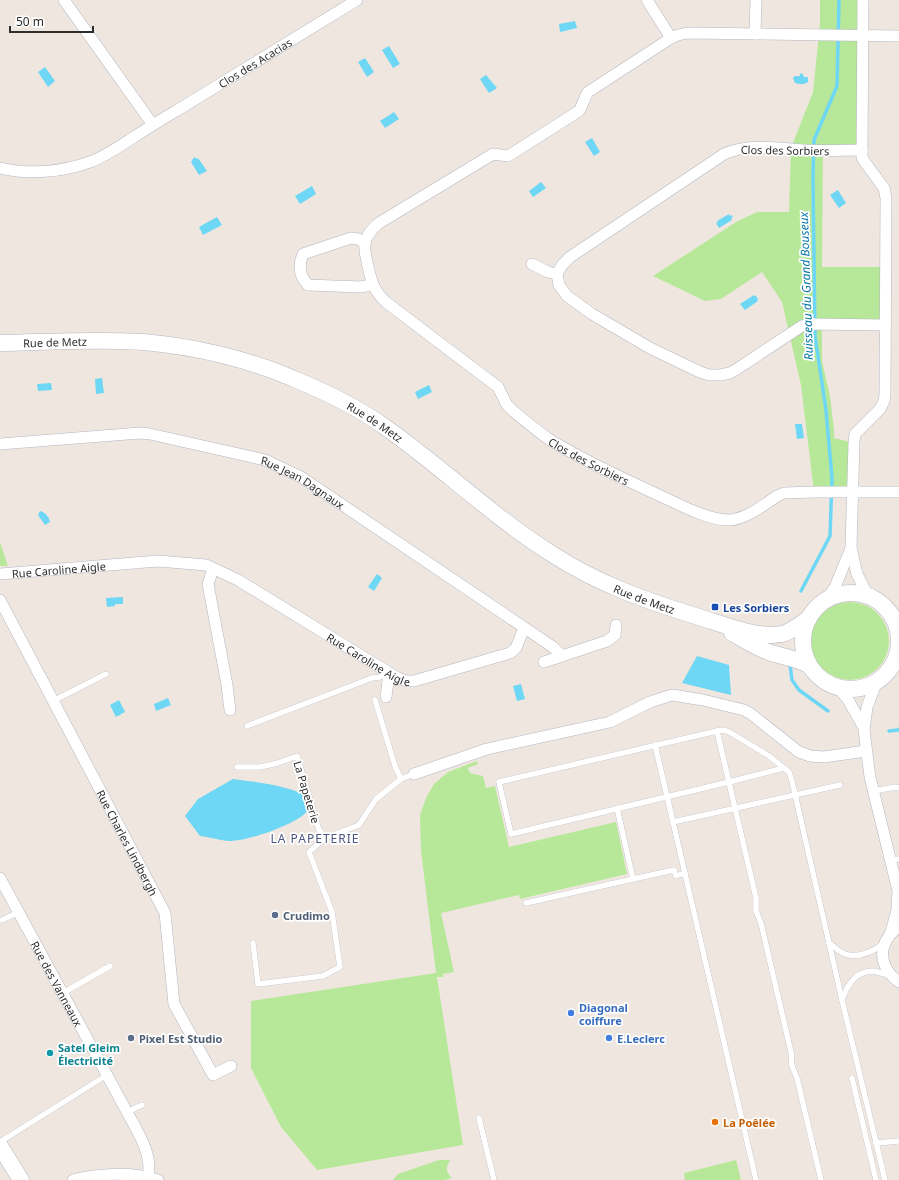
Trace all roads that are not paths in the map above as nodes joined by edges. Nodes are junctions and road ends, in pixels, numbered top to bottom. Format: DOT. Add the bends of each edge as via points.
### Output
graph roads {
  1 [pos="64,0"];
  2 [pos="357,0"];
  3 [pos="647,0"];
  4 [pos="756,0"];
  5 [pos="863,0"];
  6 [pos="755,34"];
  7 [pos="862,36"];
  8 [pos="899,36"];
  9 [pos="672,38"];
  10 [pos="153,125"];
  11 [pos="862,150"];
  12 [pos="0,168"];
  13 [pos="364,243"];
  14 [pos="532,264"];
  15 [pos="557,274"];
  16 [pos="372,283"];
  17 [pos="885,324"];
  18 [pos="0,343"];
  19 [pos="0,444"];
  20 [pos="852,492"];
  21 [pos="899,492"];
  22 [pos="850,548"];
  23 [pos="213,568"];
  24 [pos="0,574"];
  25 [pos="868,596"];
  26 [pos="827,599"];
  27 [pos="0,600"];
  28 [pos="809,618"];
  29 [pos="708,620"];
  30 [pos="897,622"];
  31 [pos="616,625"];
  32 [pos="524,628"];
  33 [pos="562,656"];
  34 [pos="544,662"];
  35 [pos="809,665"];
  36 [pos="894,670"];
  37 [pos="389,673"];
  38 [pos="106,674"];
  39 [pos="876,683"];
  40 [pos="838,688"];
  41 [pos="380,699"];
  42 [pos="53,701"];
  43 [pos="230,710"];
  44 [pos="247,726"];
  45 [pos="864,728"];
  46 [pos="717,731"];
  47 [pos="655,746"];
  48 [pos="866,751"];
  49 [pos="237,767"];
  50 [pos="784,768"];
  51 [pos="414,774"];
  52 [pos="401,779"];
  53 [pos="729,782"];
  54 [pos="840,785"];
  55 [pos="899,788"];
  56 [pos="873,791"];
  57 [pos="795,795"];
  58 [pos="667,796"];
  59 [pos="617,808"];
  60 [pos="735,808"];
  61 [pos="674,822"];
  62 [pos="325,838"];
  63 [pos="895,860"];
  64 [pos="685,873"];
  65 [pos="0,878"];
  66 [pos="633,879"];
  67 [pos="899,891"];
  68 [pos="526,903"];
  69 [pos="19,912"];
  70 [pos="2,920"];
  71 [pos="895,929"];
  72 [pos="885,942"];
  73 [pos="253,943"];
  74 [pos="829,943"];
  75 [pos="110,966"];
  76 [pos="895,979"];
  77 [pos="63,993"];
  78 [pos="842,1000"];
  79 [pos="231,1066"];
  80 [pos="107,1075"];
  81 [pos="852,1078"];
  82 [pos="142,1105"];
  83 [pos="127,1112"];
  84 [pos="479,1118"];
  85 [pos="0,1142"];
  86 [pos="899,1142"];
  87 [pos="876,1143"];
  88 [pos="0,1146"];
  89 [pos="153,1178"];
  90 [pos="21,1180"];
  91 [pos="74,1180"];
  92 [pos="494,1180"];
  93 [pos="756,1180"];
  94 [pos="821,1180"];
  95 [pos="876,1180"];
  96 [pos="885,1180"];
  1 -- 10 [label="street"];
  2 -- 10 [label="street, Clos des Acacias"];
  3 -- 9 [label="street"];
  4 -- 6 [label="street"];
  5 -- 7 [label="street"];
  6 -- 7 [label="street"];
  6 -- 9 [label="street" via="687,33"];
  7 -- 8 [label="street"];
  7 -- 11 [label="street"];
  9 -- 13 [label="street" via="588,92 578,111 508,156 493,154 379,224 372,229"];
  10 -- 12 [label="street, Clos des Acacias" via="111,152 88,162 37,171"];
  11 -- 15 [label="street, Clos des Sorbiers" via="734,149 570,257"];
  11 -- 17 [label="street" via="864,161 886,192"];
  13 -- 16 [label="street, Clos des Sorbiers"];
  13 -- 16 [label="street" via="351,238 303,254 299,262 302,279 308,285 360,287"];
  14 -- 15 [label="street"];
  15 -- 17 [label="street" via="567,296 592,314 650,348 709,375 720,376 730,373 802,326"];
  16 -- 20 [label="street, Clos des Sorbiers" via="378,294 388,303 498,387 507,406 549,439 639,486 723,520 747,515 784,493"];
  17 -- 20 [label="street" via="884,401 880,409 855,434"];
  18 -- 29 [label="main road, Rue de Metz" via="144,342 217,354 274,370 331,395 384,426 516,530 572,567 634,596"];
  19 -- 32 [label="street, Rue Jean Dagnaux" via="140,433 265,460 301,477"];
  20 -- 21 [label="street, Clos des Sorbiers"];
  20 -- 22 [label="street"];
  22 -- 25 [label="street" via="857,574"];
  22 -- 26 [label="street" via="835,587"];
  23 -- 24 [label="street, Rue Caroline Aigle" via="206,565 158,561"];
  23 -- 37 [label="street, Rue Caroline Aigle" via="238,580"];
  23 -- 43 [label="street" via="208,584"];
  25 -- 26 [label="main road" via="847,593"];
  25 -- 30 [label="main road" via="884,606"];
  26 -- 28 [label="main road"];
  27 -- 42 [label="street, Rue Charles Lindbergh"];
  28 -- 29 [label="main road, Rue de Metz" via="783,634 766,635"];
  28 -- 35 [label="main road" via="803,642"];
  29 -- 35 [label="main road, Rue de Metz" via="771,653"];
  30 -- 36 [label="main road" via="899,647"];
  31 -- 33 [label="street" via="615,635 607,641"];
  32 -- 33 [label="street, Rue Jean Dagnaux"];
  32 -- 37 [label="street, Rue Caroline Aigle" via="516,648 510,653 414,681 406,681"];
  33 -- 34 [label="street"];
  35 -- 40 [label="main road" via="827,683"];
  36 -- 39 [label="main road"];
  37 -- 41 [label="street"];
  37 -- 44 [label="lane"];
  38 -- 42 [label="lane"];
  39 -- 40 [label="main road" via="851,690"];
  39 -- 45 [label="street"];
  40 -- 45 [label="street" via="847,698"];
  41 -- 52 [label="lane" via="395,766"];
  42 -- 79 [label="street, Rue Charles Lindbergh" via="165,913 174,1004 213,1075"];
  45 -- 48 [label="street"];
  46 -- 47 [label="lane"];
  46 -- 50 [label="lane" via="731,733 770,756"];
  46 -- 53 [label="lane"];
  47 -- 58 [label="lane"];
  47 -- 59 [label="lane" via="499,782 511,834"];
  48 -- 51 [label="street" via="824,757 810,756 799,752 744,710 672,695 650,702 610,722 487,748"];
  48 -- 56 [label="street"];
  49 -- 62 [label="lane, La Papeterie" via="260,767 297,756 319,830"];
  50 -- 53 [label="lane"];
  50 -- 57 [label="lane" via="789,772"];
  51 -- 52 [label="lane"];
  52 -- 62 [label="lane" via="376,799 359,825"];
  53 -- 58 [label="lane"];
  53 -- 60 [label="lane"];
  54 -- 57 [label="lane"];
  55 -- 56 [label="lane"];
  56 -- 63 [label="street"];
  57 -- 60 [label="lane"];
  57 -- 74 [label="lane"];
  58 -- 59 [label="lane"];
  58 -- 61 [label="lane"];
  59 -- 66 [label="lane"];
  60 -- 61 [label="lane"];
  60 -- 94 [label="lane" via="756,898 756,912 761,923 792,1066"];
  61 -- 64 [label="lane"];
  62 -- 73 [label="lane" via="309,852 332,912 340,967 323,976 258,984"];
  63 -- 67 [label="street"];
  64 -- 66 [label="lane" via="676,876 674,870"];
  64 -- 93 [label="lane"];
  65 -- 69 [label="street, Rue des Vanneaux"];
  66 -- 68 [label="lane"];
  67 -- 71 [label="street"];
  69 -- 70 [label="lane"];
  69 -- 77 [label="street, Rue des Vanneaux"];
  71 -- 72 [label="street"];
  72 -- 74 [label="lane" via="856,957 844,954"];
  72 -- 76 [label="street" via="883,960 886,969"];
  74 -- 78 [label="lane"];
  75 -- 77 [label="lane"];
  76 -- 78 [label="lane" via="873,971 860,973 845,990"];
  77 -- 80 [label="street, Rue des Vanneaux"];
  78 -- 87 [label="lane"];
  80 -- 83 [label="street, Rue des Vanneaux"];
  80 -- 85 [label="lane"];
  81 -- 95 [label="lane"];
  82 -- 83 [label="lane"];
  83 -- 89 [label="street, Rue des Vanneaux" via="146,1149 149,1171"];
  84 -- 92 [label="lane"];
  86 -- 87 [label="lane"];
  87 -- 96 [label="lane"];
  88 -- 90 [label="main road"];
  89 -- 91 [label="street" via="116,1174"];
}
